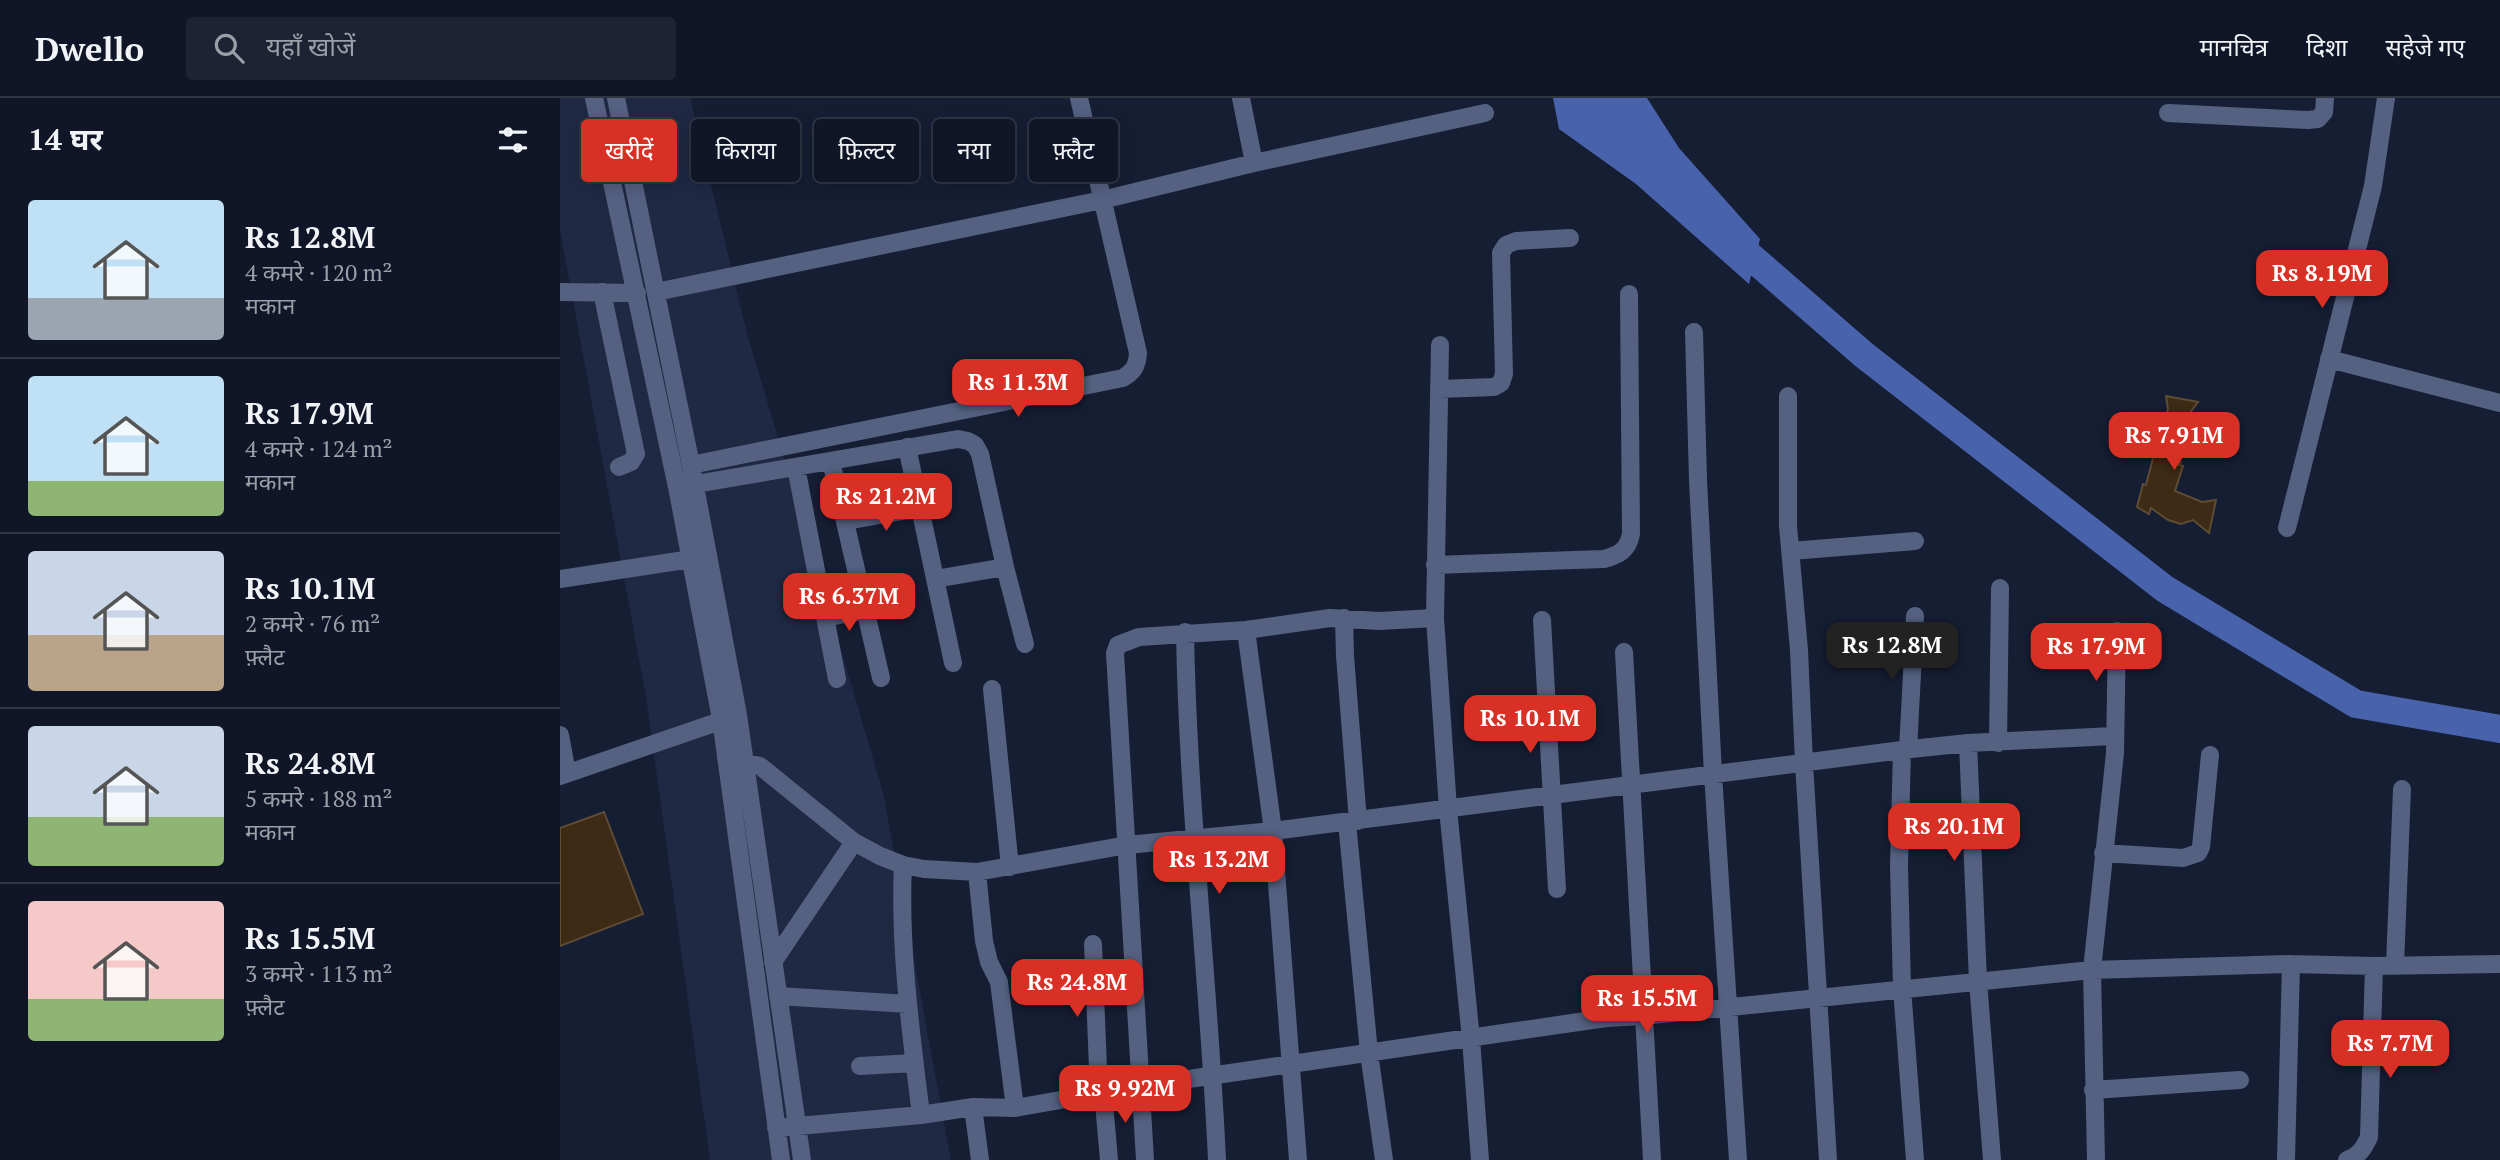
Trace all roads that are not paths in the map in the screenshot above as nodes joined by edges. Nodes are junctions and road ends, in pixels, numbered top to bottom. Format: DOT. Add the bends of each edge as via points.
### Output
graph roads {
  1 [pos="594,98"];
  2 [pos="616,98"];
  3 [pos="1079,98"];
  4 [pos="1241,98"];
  5 [pos="2325,98"];
  6 [pos="2386,98"];
  7 [pos="1485,113"];
  8 [pos="2168,113"];
  9 [pos="1254,163"];
  10 [pos="1102,200"];
  11 [pos="1570,237"];
  12 [pos="560,292"];
  13 [pos="602,292"];
  14 [pos="656,292"];
  15 [pos="637,293"];
  16 [pos="1629,295"];
  17 [pos="1694,332"];
  18 [pos="1440,345"];
  19 [pos="2329,359"];
  20 [pos="1439,389"];
  21 [pos="1788,397"];
  22 [pos="2500,403"];
  23 [pos="907,447"];
  24 [pos="831,461"];
  25 [pos="691,465"];
  26 [pos="619,467"];
  27 [pos="796,467"];
  28 [pos="686,486"];
  29 [pos="920,508"];
  30 [pos="846,521"];
  31 [pos="2287,528"];
  32 [pos="1915,541"];
  33 [pos="1791,551"];
  34 [pos="691,559"];
  35 [pos="1435,565"];
  36 [pos="1005,567"];
  37 [pos="560,579"];
  38 [pos="935,579"];
  39 [pos="2000,588"];
  40 [pos="864,610"];
  41 [pos="1915,616"];
  42 [pos="825,618"];
  43 [pos="1345,618"];
  44 [pos="1435,618"];
  45 [pos="1542,620"];
  46 [pos="1246,630"];
  47 [pos="2117,631"];
  48 [pos="1185,632"];
  49 [pos="1025,644"];
  50 [pos="1624,652"];
  51 [pos="953,663"];
  52 [pos="881,677"];
  53 [pos="837,679"];
  54 [pos="992,689"];
  55 [pos="729,717"];
  56 [pos="560,735"];
  57 [pos="2113,736"];
  58 [pos="1968,743"];
  59 [pos="1998,743"];
  60 [pos="1905,750"];
  61 [pos="2210,755"];
  62 [pos="726,758"];
  63 [pos="745,762"];
  64 [pos="1804,763"];
  65 [pos="564,774"];
  66 [pos="1713,774"];
  67 [pos="1632,785"];
  68 [pos="2403,789"];
  69 [pos="1551,794"];
  70 [pos="1448,809"];
  71 [pos="1352,821"];
  72 [pos="1273,831"];
  73 [pos="1195,837"];
  74 [pos="854,842"];
  75 [pos="1126,845"];
  76 [pos="2103,853"];
  77 [pos="903,865"];
  78 [pos="1010,867"];
  79 [pos="977,872"];
  80 [pos="1557,889"];
  81 [pos="1093,944"];
  82 [pos="773,962"];
  83 [pos="2291,964"];
  84 [pos="2500,964"];
  85 [pos="2395,965"];
  86 [pos="2374,966"];
  87 [pos="2092,970"];
  88 [pos="1978,981"];
  89 [pos="1902,988"];
  90 [pos="778,996"];
  91 [pos="1819,998"];
  92 [pos="908,1004"];
  93 [pos="1727,1008"];
  94 [pos="1643,1016"];
  95 [pos="1471,1038"];
  96 [pos="1369,1053"];
  97 [pos="914,1063"];
  98 [pos="1291,1065"];
  99 [pos="860,1066"];
  100 [pos="1213,1075"];
  101 [pos="2240,1080"];
  102 [pos="1140,1086"];
  103 [pos="2093,1090"];
  104 [pos="1101,1093"];
  105 [pos="973,1107"];
  106 [pos="1014,1108"];
  107 [pos="921,1115"];
  108 [pos="797,1126"];
  109 [pos="776,1128"];
  110 [pos="2365,1154"];
  111 [pos="781,1160"];
  112 [pos="802,1160"];
  113 [pos="980,1160"];
  114 [pos="1109,1160"];
  115 [pos="1146,1160"];
  116 [pos="1217,1160"];
  117 [pos="1298,1160"];
  118 [pos="1384,1160"];
  119 [pos="1480,1160"];
  120 [pos="1653,1160"];
  121 [pos="1738,1160"];
  122 [pos="1828,1160"];
  123 [pos="1915,1160"];
  124 [pos="1992,1160"];
  125 [pos="2096,1160"];
  126 [pos="2286,1160"];
  127 [pos="2347,1160"];
  1 -- 15 [label="street"];
  2 -- 14 [label="street"];
  3 -- 10 [label="street"];
  4 -- 9 [label="street"];
  5 -- 8 [label="street" via="2324,112 2308,120"];
  6 -- 19 [label="street" via="2373,186"];
  7 -- 9 [label="street"];
  9 -- 10 [label="street"];
  10 -- 14 [label="street"];
  10 -- 25 [label="street" via="1138,354 1133,372 1123,378"];
  11 -- 20 [label="street" via="1506,245 1501,253 1501,383"];
  12 -- 13 [label="street"];
  13 -- 15 [label="street"];
  13 -- 26 [label="street" via="636,454"];
  14 -- 25 [label="street"];
  15 -- 28 [label="street"];
  16 -- 35 [label="street" via="1629,544 1604,559"];
  17 -- 66 [label="street"];
  18 -- 20 [label="street"];
  19 -- 22 [label="street"];
  19 -- 31 [label="street"];
  20 -- 35 [label="street"];
  21 -- 33 [label="street"];
  23 -- 24 [label="street"];
  23 -- 29 [label="street"];
  23 -- 36 [label="street" via="958,439 975,445"];
  24 -- 27 [label="street"];
  24 -- 30 [label="street"];
  25 -- 28 [label="street"];
  27 -- 28 [label="street"];
  27 -- 42 [label="street"];
  28 -- 34 [label="street"];
  28 -- 55 [label="street"];
  29 -- 30 [label="street"];
  29 -- 38 [label="street"];
  30 -- 40 [label="street"];
  32 -- 33 [label="street"];
  33 -- 64 [label="street"];
  34 -- 37 [label="street"];
  34 -- 55 [label="street"];
  35 -- 44 [label="street"];
  36 -- 38 [label="street"];
  36 -- 49 [label="street"];
  38 -- 51 [label="street"];
  39 -- 59 [label="street"];
  40 -- 42 [label="street"];
  40 -- 52 [label="street"];
  41 -- 60 [label="street"];
  42 -- 53 [label="street"];
  43 -- 44 [label="street"];
  43 -- 46 [label="street"];
  43 -- 71 [label="street"];
  44 -- 70 [label="street"];
  45 -- 69 [label="street"];
  46 -- 48 [label="street"];
  46 -- 72 [label="street"];
  47 -- 57 [label="street"];
  48 -- 73 [label="street"];
  48 -- 75 [label="street" via="1127,640 1115,653"];
  50 -- 67 [label="street"];
  54 -- 78 [label="street"];
  55 -- 62 [label="street"];
  55 -- 63 [label="street"];
  55 -- 65 [label="street"];
  56 -- 65 [label="street"];
  57 -- 59 [label="street"];
  57 -- 76 [label="street"];
  58 -- 59 [label="street"];
  58 -- 60 [label="street"];
  58 -- 88 [label="street"];
  60 -- 64 [label="street"];
  60 -- 89 [label="street" via="1899,866"];
  61 -- 76 [label="street" via="2198,853 2183,858"];
  62 -- 63 [label="street"];
  62 -- 109 [label="street"];
  63 -- 74 [label="street" via="770,772"];
  63 -- 82 [label="street"];
  64 -- 66 [label="street"];
  64 -- 91 [label="street"];
  66 -- 67 [label="street"];
  66 -- 93 [label="street"];
  67 -- 69 [label="street"];
  67 -- 94 [label="street"];
  68 -- 85 [label="street"];
  69 -- 70 [label="street"];
  69 -- 80 [label="street"];
  70 -- 71 [label="street"];
  70 -- 95 [label="street"];
  71 -- 72 [label="street"];
  71 -- 96 [label="street"];
  72 -- 73 [label="street"];
  72 -- 98 [label="street"];
  73 -- 75 [label="street"];
  73 -- 100 [label="street"];
  74 -- 77 [label="street"];
  74 -- 82 [label="street"];
  75 -- 78 [label="street"];
  75 -- 102 [label="street"];
  76 -- 87 [label="street"];
  77 -- 79 [label="street"];
  77 -- 92 [label="street"];
  78 -- 79 [label="street"];
  79 -- 106 [label="street" via="986,952 1001,994"];
  81 -- 104 [label="street"];
  82 -- 90 [label="street"];
  83 -- 86 [label="street"];
  83 -- 87 [label="street"];
  83 -- 126 [label="street"];
  84 -- 85 [label="street"];
  85 -- 86 [label="street"];
  86 -- 110 [label="street"];
  87 -- 88 [label="street"];
  87 -- 103 [label="street"];
  88 -- 89 [label="street"];
  88 -- 124 [label="street"];
  89 -- 91 [label="street"];
  89 -- 123 [label="street"];
  90 -- 92 [label="street"];
  90 -- 108 [label="street"];
  91 -- 93 [label="street"];
  91 -- 122 [label="street"];
  92 -- 97 [label="street"];
  93 -- 94 [label="street"];
  93 -- 121 [label="street"];
  94 -- 95 [label="street"];
  94 -- 120 [label="street"];
  95 -- 96 [label="street"];
  95 -- 119 [label="street"];
  96 -- 98 [label="street"];
  96 -- 118 [label="street"];
  97 -- 99 [label="street"];
  97 -- 107 [label="street"];
  98 -- 100 [label="street"];
  98 -- 117 [label="street"];
  100 -- 102 [label="street"];
  100 -- 116 [label="street"];
  101 -- 103 [label="street"];
  102 -- 104 [label="street"];
  102 -- 115 [label="street"];
  103 -- 125 [label="street"];
  104 -- 106 [label="street"];
  104 -- 114 [label="street"];
  105 -- 106 [label="street"];
  105 -- 107 [label="street"];
  105 -- 113 [label="street"];
  107 -- 108 [label="street"];
  108 -- 109 [label="street"];
  108 -- 112 [label="street"];
  109 -- 111 [label="street"];
  110 -- 127 [label="street"];
}
